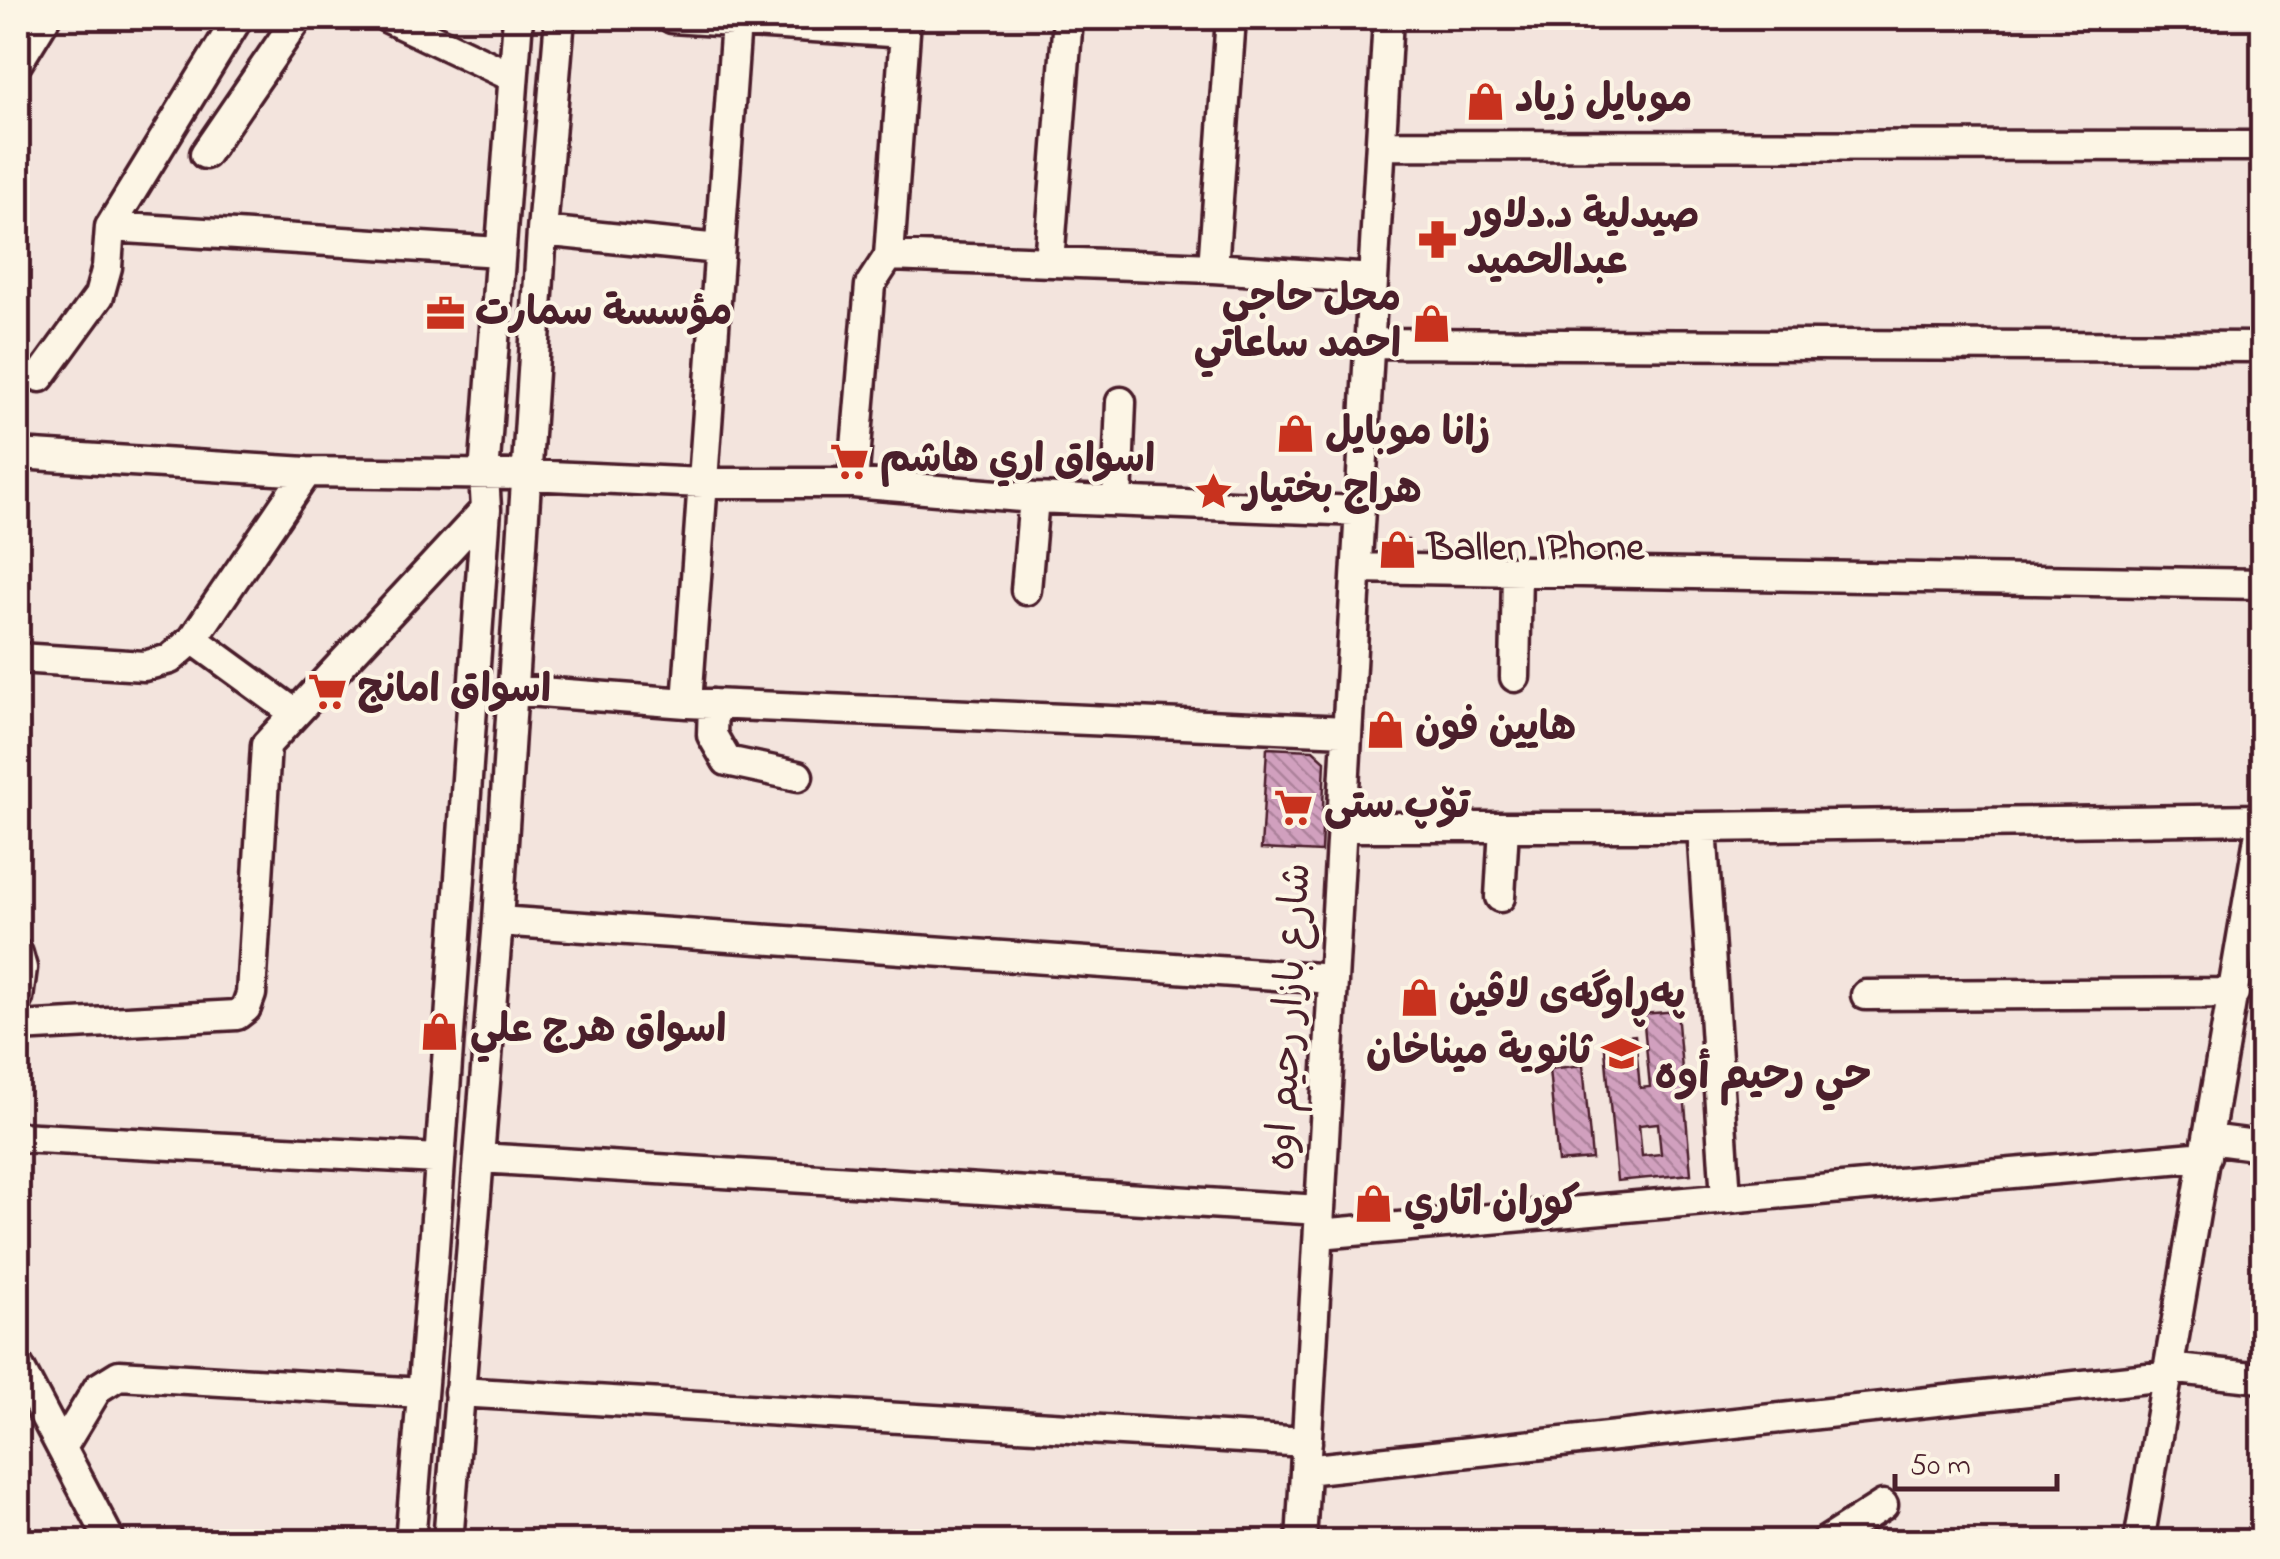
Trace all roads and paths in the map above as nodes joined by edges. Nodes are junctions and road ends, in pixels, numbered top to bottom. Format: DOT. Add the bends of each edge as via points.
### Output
graph roads {
  1 [pos="45,18"];
  2 [pos="238,18"];
  3 [pos="298,18"];
  4 [pos="388,18"];
  5 [pos="518,18"];
  6 [pos="560,18"];
  7 [pos="672,18"];
  8 [pos="702,18"];
  9 [pos="1068,18"];
  10 [pos="1231,18"];
  11 [pos="1388,18"];
  12 [pos="736,22"];
  13 [pos="906,25"];
  14 [pos="18,62"];
  15 [pos="513,77"];
  16 [pos="1381,146"];
  17 [pos="2262,146"];
  18 [pos="205,154"];
  19 [pos="110,227"];
  20 [pos="542,231"];
  21 [pos="720,249"];
  22 [pos="499,252"];
  23 [pos="889,256"];
  24 [pos="1049,262"];
  25 [pos="1214,268"];
  26 [pos="1373,279"];
  27 [pos="1370,343"];
  28 [pos="2262,346"];
  29 [pos="40,377"];
  30 [pos="1121,402"];
  31 [pos="18,454"];
  32 [pos="307,472"];
  33 [pos="484,475"];
  34 [pos="528,475"];
  35 [pos="702,483"];
  36 [pos="853,483"];
  37 [pos="1034,498"];
  38 [pos="1116,501"];
  39 [pos="486,509"];
  40 [pos="1360,511"];
  41 [pos="1356,568"];
  42 [pos="1517,571"];
  43 [pos="2262,584"];
  44 [pos="1026,590"];
  45 [pos="192,639"];
  46 [pos="18,658"];
  47 [pos="1515,677"];
  48 [pos="512,690"];
  49 [pos="700,704"];
  50 [pos="293,712"];
  51 [pos="1347,731"];
  52 [pos="798,776"];
  53 [pos="2262,819"];
  54 [pos="1342,827"];
  55 [pos="1504,827"];
  56 [pos="1702,828"];
  57 [pos="1500,897"];
  58 [pos="498,921"];
  59 [pos="18,954"];
  60 [pos="2245,977"];
  61 [pos="1334,979"];
  62 [pos="1866,995"];
  63 [pos="18,998"];
  64 [pos="18,1027"];
  65 [pos="18,1137"];
  66 [pos="2262,1146"];
  67 [pos="2207,1148"];
  68 [pos="438,1158"];
  69 [pos="479,1158"];
  70 [pos="1726,1198"];
  71 [pos="1319,1222"];
  72 [pos="469,1260"];
  73 [pos="433,1261"];
  74 [pos="18,1365"];
  75 [pos="2167,1372"];
  76 [pos="2262,1378"];
  77 [pos="459,1392"];
  78 [pos="422,1393"];
  79 [pos="63,1446"];
  80 [pos="1306,1456"];
  81 [pos="1882,1505"];
  82 [pos="112,1542"];
  83 [pos="410,1542"];
  84 [pos="448,1542"];
  85 [pos="1301,1542"];
  86 [pos="1824,1542"];
  87 [pos="2139,1542"];
  1 -- 14 [label="street"];
  2 -- 19 [label="street"];
  3 -- 18 [label="street"];
  4 -- 15 [label="street"];
  5 -- 15 [label="street"];
  6 -- 20 [label="street"];
  7 -- 8 [label="street"];
  8 -- 12 [label="street"];
  9 -- 24 [label="street"];
  10 -- 25 [label="street"];
  11 -- 16 [label="street, شارع بازار رحيم اوه"];
  12 -- 13 [label="street"];
  12 -- 21 [label="street"];
  13 -- 23 [label="street"];
  15 -- 22 [label="street"];
  16 -- 17 [label="street"];
  16 -- 26 [label="street, شارع بازار رحيم اوه"];
  19 -- 22 [label="street"];
  19 -- 29 [label="street" via="99,296"];
  20 -- 21 [label="street"];
  20 -- 34 [label="street"];
  21 -- 35 [label="street"];
  22 -- 33 [label="street"];
  23 -- 24 [label="street"];
  23 -- 36 [label="street" via="870,286"];
  24 -- 25 [label="street"];
  25 -- 26 [label="street"];
  26 -- 27 [label="street, شارع بازار رحيم اوه"];
  27 -- 28 [label="street"];
  27 -- 40 [label="street, شارع بازار رحيم اوه"];
  30 -- 38 [label="street"];
  31 -- 32 [label="street"];
  32 -- 33 [label="street"];
  32 -- 45 [label="street"];
  33 -- 34 [label="street"];
  33 -- 39 [label="street"];
  34 -- 35 [label="street"];
  34 -- 48 [label="street"];
  35 -- 36 [label="street"];
  35 -- 49 [label="street"];
  36 -- 37 [label="street"];
  37 -- 38 [label="street"];
  37 -- 44 [label="street"];
  38 -- 40 [label="street"];
  39 -- 50 [label="street"];
  39 -- 68 [label="street"];
  40 -- 41 [label="street, شارع بازار رحيم اوه"];
  41 -- 42 [label="street"];
  41 -- 51 [label="street, شارع بازار رحيم اوه"];
  42 -- 43 [label="street"];
  42 -- 47 [label="street"];
  45 -- 46 [label="street" via="170,659 144,666"];
  45 -- 50 [label="street"];
  48 -- 49 [label="street"];
  48 -- 58 [label="street"];
  49 -- 51 [label="street"];
  49 -- 52 [label="street" via="727,761"];
  50 -- 64 [label="street" via="266,745 246,1008 236,1015"];
  51 -- 54 [label="street, شارع بازار رحيم اوه"];
  53 -- 56 [label="street"];
  53 -- 60 [label="street"];
  54 -- 55 [label="street"];
  54 -- 61 [label="street, شارع بازار رحيم اوه"];
  55 -- 56 [label="street"];
  55 -- 57 [label="street"];
  56 -- 70 [label="street"];
  58 -- 61 [label="street"];
  58 -- 69 [label="street"];
  59 -- 63 [label="street"];
  60 -- 62 [label="street"];
  60 -- 67 [label="street"];
  61 -- 71 [label="street, شارع بازار رحيم اوه"];
  65 -- 68 [label="street"];
  66 -- 67 [label="street"];
  67 -- 70 [label="street"];
  67 -- 75 [label="street"];
  68 -- 73 [label="street"];
  69 -- 71 [label="street"];
  69 -- 72 [label="street"];
  70 -- 71 [label="street"];
  71 -- 80 [label="street, شارع بازار رحيم اوه"];
  72 -- 73 [label="street"];
  72 -- 77 [label="street"];
  73 -- 78 [label="street"];
  74 -- 79 [label="street"];
  75 -- 76 [label="street"];
  75 -- 80 [label="street"];
  75 -- 87 [label="street"];
  77 -- 80 [label="street"];
  77 -- 84 [label="street"];
  78 -- 79 [label="street" via="119,1375 98,1388"];
  78 -- 83 [label="street"];
  79 -- 82 [label="street"];
  80 -- 85 [label="street, شارع بازار رحيم اوه"];
  81 -- 86 [label="street"];
}
